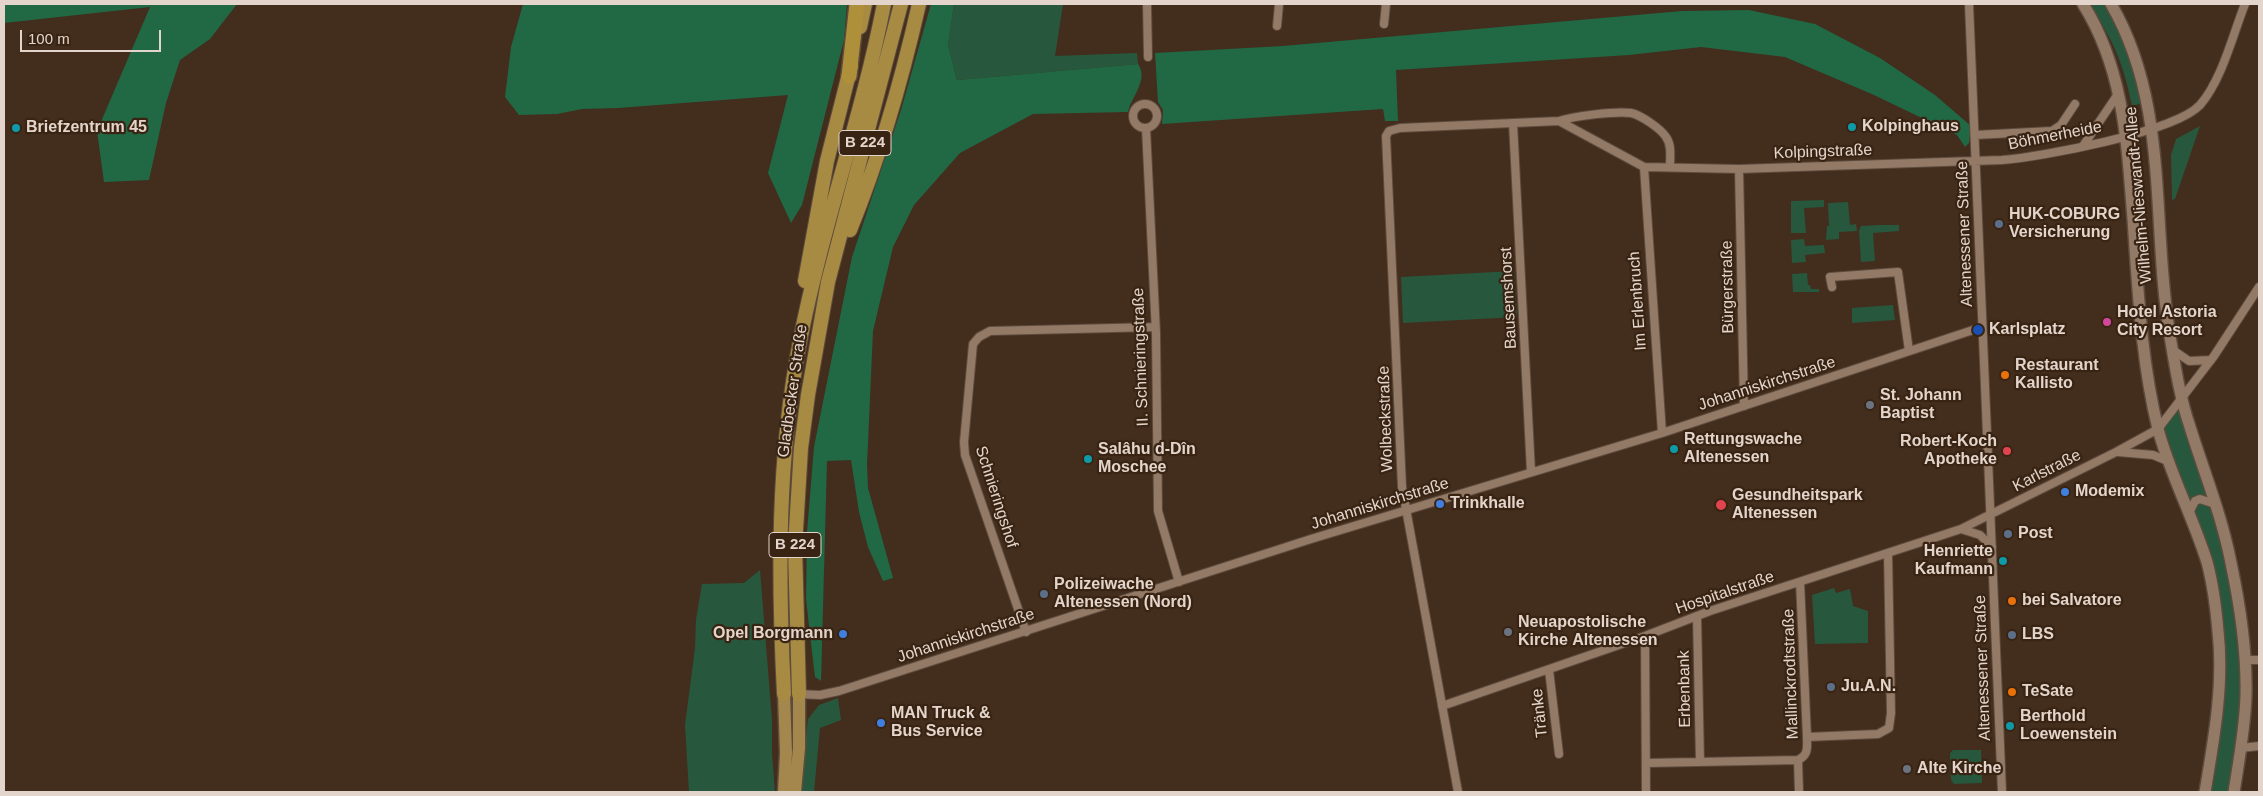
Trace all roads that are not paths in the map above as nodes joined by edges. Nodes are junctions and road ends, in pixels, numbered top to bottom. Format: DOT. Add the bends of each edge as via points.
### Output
graph roads {
  1 [pos="857,4"];
  2 [pos="865,4"];
  3 [pos="884,4"];
  4 [pos="901,4"];
  5 [pos="918,4"];
  6 [pos="1147,4"];
  7 [pos="1279,4"];
  8 [pos="1386,4"];
  9 [pos="1969,4"];
  10 [pos="2083,4"];
  11 [pos="2111,4"];
  12 [pos="2245,4"];
  13 [pos="1384,24"];
  14 [pos="1277,26"];
  15 [pos="1148,57"];
  16 [pos="849,76"];
  17 [pos="2119,92"];
  18 [pos="2075,104"];
  19 [pos="1559,121"];
  20 [pos="1513,123"];
  21 [pos="1146,128"];
  22 [pos="2152,129"];
  23 [pos="1975,135"];
  24 [pos="2126,136"];
  25 [pos="2083,146"];
  26 [pos="1976,161"];
  27 [pos="1644,167"];
  28 [pos="1670,167"];
  29 [pos="1739,169"];
  30 [pos="828,282"];
  31 [pos="1832,287"];
  32 [pos="2259,287"];
  33 [pos="1155,327"];
  34 [pos="1982,327"];
  35 [pos="800,342"];
  36 [pos="2173,350"];
  37 [pos="1909,351"];
  38 [pos="2211,360"];
  39 [pos="2182,398"];
  40 [pos="1744,406"];
  41 [pos="2158,429"];
  42 [pos="1662,433"];
  43 [pos="2116,452"];
  44 [pos="2170,462"];
  45 [pos="1531,472"];
  46 [pos="2215,504"];
  47 [pos="1406,510"];
  48 [pos="2189,513"];
  49 [pos="1990,516"];
  50 [pos="1961,529"];
  51 [pos="1992,547"];
  52 [pos="1888,554"];
  53 [pos="1179,582"];
  54 [pos="1800,582"];
  55 [pos="1697,616"];
  56 [pos="1026,632"];
  57 [pos="1645,636"];
  58 [pos="2244,660"];
  59 [pos="2259,660"];
  60 [pos="1549,670"];
  61 [pos="784,694"];
  62 [pos="799,694"];
  63 [pos="1442,706"];
  64 [pos="1807,736"];
  65 [pos="2259,746"];
  66 [pos="2241,748"];
  67 [pos="1559,754"];
  68 [pos="1798,760"];
  69 [pos="1700,762"];
  70 [pos="1646,763"];
  71 [pos="784,792"];
  72 [pos="795,792"];
  73 [pos="1458,792"];
  74 [pos="1646,792"];
  75 [pos="1799,792"];
  76 [pos="2002,792"];
  77 [pos="2205,792"];
  78 [pos="2234,792"];
  1 -- 16 [label="highway"];
  2 -- 16 [label="highway"];
  3 -- 35 [label="highway, Gladbecker Straße / B 224"];
  4 -- 30 [label="highway, Gladbecker Straße / B 224"];
  5 -- 30 [label="highway" via="899,83 871,172"];
  6 -- 15 [label="street"];
  7 -- 14 [label="street"];
  8 -- 13 [label="street"];
  9 -- 23 [label="street, Altenessener Straße"];
  10 -- 17 [label="main road, Wilhelm-Nieswandt-Allee" via="2102,40"];
  11 -- 22 [label="main road, Wilhelm-Nieswandt-Allee" via="2132,47 2143,80"];
  12 -- 22 [label="street, Böhmerheide" via="2213,84 2200,105 2185,116"];
  16 -- 35 [label="highway" via="815,220 805,278"];
  17 -- 24 [label="main road, Wilhelm-Nieswandt-Allee"];
  17 -- 25 [label="street, Wilhelm-Nieswandt-Allee"];
  18 -- 23 [label="street" via="2061,125 2052,131"];
  19 -- 20 [label="street"];
  19 -- 27 [label="street, Kolpingstraße"];
  19 -- 28 [label="street" via="1572,116 1632,113 1644,118 1666,136"];
  20 -- 45 [label="street, Bausemshorst"];
  20 -- 47 [label="street, Wolbeckstraße" via="1400,128 1389,131 1386,136 1402,487"];
  21 -- 33 [label="street, II. Schnieringstraße"];
  22 -- 24 [label="street, Böhmerheide"];
  22 -- 36 [label="main road, Wilhelm-Nieswandt-Allee" via="2163,288"];
  23 -- 26 [label="street, Altenessener Straße"];
  24 -- 25 [label="street, Böhmerheide"];
  24 -- 41 [label="main road, Wilhelm-Nieswandt-Allee" via="2138,297"];
  25 -- 26 [label="street, Böhmerheide" via="2014,159"];
  26 -- 29 [label="street, Kolpingstraße"];
  26 -- 34 [label="street, Altenessener Straße"];
  27 -- 28 [label="street, Kolpingstraße"];
  27 -- 42 [label="street, Im Erlenbruch"];
  28 -- 29 [label="street, Kolpingstraße"];
  29 -- 40 [label="street, Bürgerstraße"];
  30 -- 62 [label="highway, Gladbecker Straße / B 224" via="808,396 798,494 795,594"];
  31 -- 37 [label="street" via="1830,277 1898,272"];
  32 -- 38 [label="street, Karlstraße"];
  33 -- 53 [label="street, II. Schnieringstraße" via="1158,511"];
  33 -- 56 [label="street, Schnieringshof" via="990,331 973,344 965,455"];
  34 -- 37 [label="street, Johanniskirchstraße"];
  34 -- 49 [label="street, Altenessener Straße"];
  35 -- 61 [label="highway, Gladbecker Straße / B 224" via="789,410 782,502 780,608"];
  36 -- 38 [label="street" via="2188,361"];
  36 -- 39 [label="main road, Wilhelm-Nieswandt-Allee"];
  37 -- 40 [label="street, Johanniskirchstraße"];
  38 -- 39 [label="street, Karlstraße"];
  39 -- 41 [label="street, Karlstraße"];
  39 -- 46 [label="main road, Wilhelm-Nieswandt-Allee"];
  40 -- 42 [label="street, Johanniskirchstraße"];
  41 -- 43 [label="street, Karlstraße"];
  41 -- 44 [label="main road, Wilhelm-Nieswandt-Allee"];
  42 -- 45 [label="street, Johanniskirchstraße"];
  43 -- 44 [label="street" via="2153,455"];
  43 -- 49 [label="street, Karlstraße"];
  44 -- 48 [label="main road, Wilhelm-Nieswandt-Allee"];
  45 -- 47 [label="street, Johanniskirchstraße"];
  46 -- 48 [label="street" via="2200,499 2195,501"];
  46 -- 58 [label="main road, Wilhelm-Nieswandt-Allee" via="2231,561"];
  47 -- 53 [label="street, Johanniskirchstraße"];
  47 -- 63 [label="street, Wolbeckstraße"];
  48 -- 77 [label="main road, Wilhelm-Nieswandt-Allee" via="2207,564 2218,633 2219,694"];
  49 -- 50 [label="street, Hospitalstraße"];
  49 -- 51 [label="street, Altenessener Straße"];
  50 -- 51 [label="street" via="1980,535"];
  50 -- 52 [label="street, Hospitalstraße"];
  51 -- 76 [label="street, Altenessener Straße"];
  52 -- 54 [label="street, Hospitalstraße"];
  52 -- 64 [label="street" via="1889,728 1878,734"];
  53 -- 56 [label="street, Johanniskirchstraße"];
  54 -- 55 [label="street, Hospitalstraße"];
  54 -- 64 [label="street, Mallinckrodtstraße"];
  55 -- 57 [label="street, Hospitalstraße"];
  55 -- 69 [label="street, Erbenbank"];
  56 -- 62 [label="street, Johanniskirchstraße" via="839,691 820,695"];
  57 -- 60 [label="street, Hospitalstraße"];
  57 -- 70 [label="street"];
  58 -- 59 [label="street"];
  58 -- 66 [label="main road, Wilhelm-Nieswandt-Allee" via="2246,695"];
  60 -- 63 [label="street, Hospitalstraße"];
  60 -- 67 [label="street, Tränke"];
  61 -- 62 [label="street, Johanniskirchstraße"];
  61 -- 71 [label="main road, Gladbecker Straße / B 224"];
  62 -- 72 [label="main road, Gladbecker Straße / B 224"];
  63 -- 73 [label="street, Wolbeckstraße"];
  64 -- 68 [label="street, Mallinckrodtstraße" via="1807,753"];
  65 -- 66 [label="street"];
  66 -- 78 [label="main road, Wilhelm-Nieswandt-Allee"];
  68 -- 69 [label="street, Mallinckrodtstraße"];
  68 -- 75 [label="street, Mallinckrodtstraße"];
  69 -- 70 [label="street, Mallinckrodtstraße"];
  70 -- 74 [label="street"];
}
